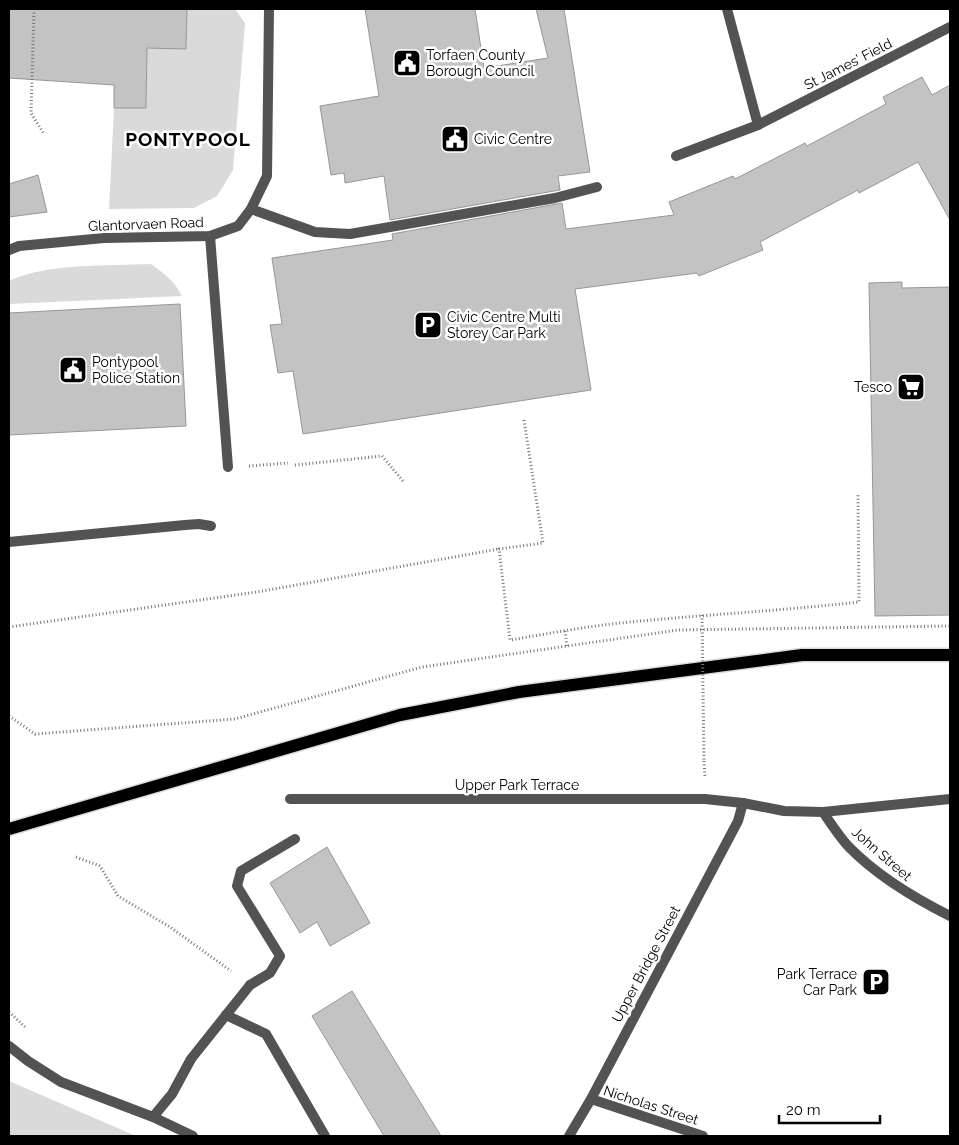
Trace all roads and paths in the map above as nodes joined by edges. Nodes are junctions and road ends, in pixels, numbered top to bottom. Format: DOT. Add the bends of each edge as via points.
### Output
graph roads {
  1 [pos="34,9"];
  2 [pos="269,9"];
  3 [pos="727,9"];
  4 [pos="950,27"];
  5 [pos="758,126"];
  6 [pos="44,134"];
  7 [pos="676,156"];
  8 [pos="597,187"];
  9 [pos="251,209"];
  10 [pos="210,236"];
  11 [pos="9,250"];
  12 [pos="524,420"];
  13 [pos="288,463"];
  14 [pos="295,465"];
  15 [pos="228,468"];
  16 [pos="404,481"];
  17 [pos="858,495"];
  18 [pos="212,526"];
  19 [pos="9,542"];
  20 [pos="499,549"];
  21 [pos="702,615"];
  22 [pos="950,626"];
  23 [pos="9,627"];
  24 [pos="565,631"];
  25 [pos="567,647"];
  26 [pos="950,655"];
  27 [pos="9,716"];
  28 [pos="704,761"];
  29 [pos="290,799"];
  30 [pos="950,799"];
  31 [pos="743,803"];
  32 [pos="823,812"];
  33 [pos="9,829"];
  34 [pos="295,838"];
  35 [pos="76,857"];
  36 [pos="950,916"];
  37 [pos="250,985"];
  38 [pos="9,1012"];
  39 [pos="226,1015"];
  40 [pos="29,1031"];
  41 [pos="9,1046"];
  42 [pos="591,1099"];
  43 [pos="154,1117"];
  44 [pos="193,1136"];
  45 [pos="325,1136"];
  46 [pos="570,1136"];
  47 [pos="703,1136"];
  1 -- 6 [label="path" via="31,113"];
  2 -- 9 [label="street, Glantorvaen Road" via="267,176"];
  3 -- 5 [label="street"];
  4 -- 5 [label="street, St James' Field"];
  5 -- 7 [label="street, St James' Field"];
  8 -- 9 [label="street" via="555,198 350,234 315,232"];
  9 -- 10 [label="street, Glantorvaen Road" via="238,226"];
  10 -- 11 [label="street, Glantorvaen Road" via="104,238 19,246"];
  10 -- 15 [label="street"];
  12 -- 20 [label="path" via="543,543"];
  13 -- 15 [label="path"];
  14 -- 16 [label="path" via="382,456"];
  17 -- 21 [label="path" via="859,602"];
  18 -- 19 [label="street" via="185,525"];
  20 -- 23 [label="path" via="257,592"];
  20 -- 24 [label="path" via="510,640"];
  21 -- 24 [label="path"];
  21 -- 28 [label="path, bridge"];
  22 -- 25 [label="path" via="678,630"];
  24 -- 25 [label="path"];
  25 -- 27 [label="path" via="422,667 235,719 35,734"];
  26 -- 33 [label="main road" via="802,655 519,692 400,715"];
  29 -- 31 [label="street, Upper Park Terrace" via="705,798"];
  30 -- 32 [label="street"];
  31 -- 32 [label="street"];
  31 -- 42 [label="street, Upper Bridge Street" via="738,821"];
  32 -- 36 [label="street, John Street" via="848,846 878,871 911,896"];
  34 -- 37 [label="street" via="241,871 237,886 280,956 270,973"];
  35 -- 37 [label="path" via="100,866 118,896 170,927"];
  37 -- 39 [label="street"];
  38 -- 40 [label="path"];
  39 -- 43 [label="street"];
  39 -- 45 [label="street" via="266,1034"];
  41 -- 43 [label="street" via="61,1082"];
  42 -- 46 [label="street, Upper Bridge Street"];
  42 -- 47 [label="street, Nicholas Street"];
  43 -- 44 [label="street"];
}
